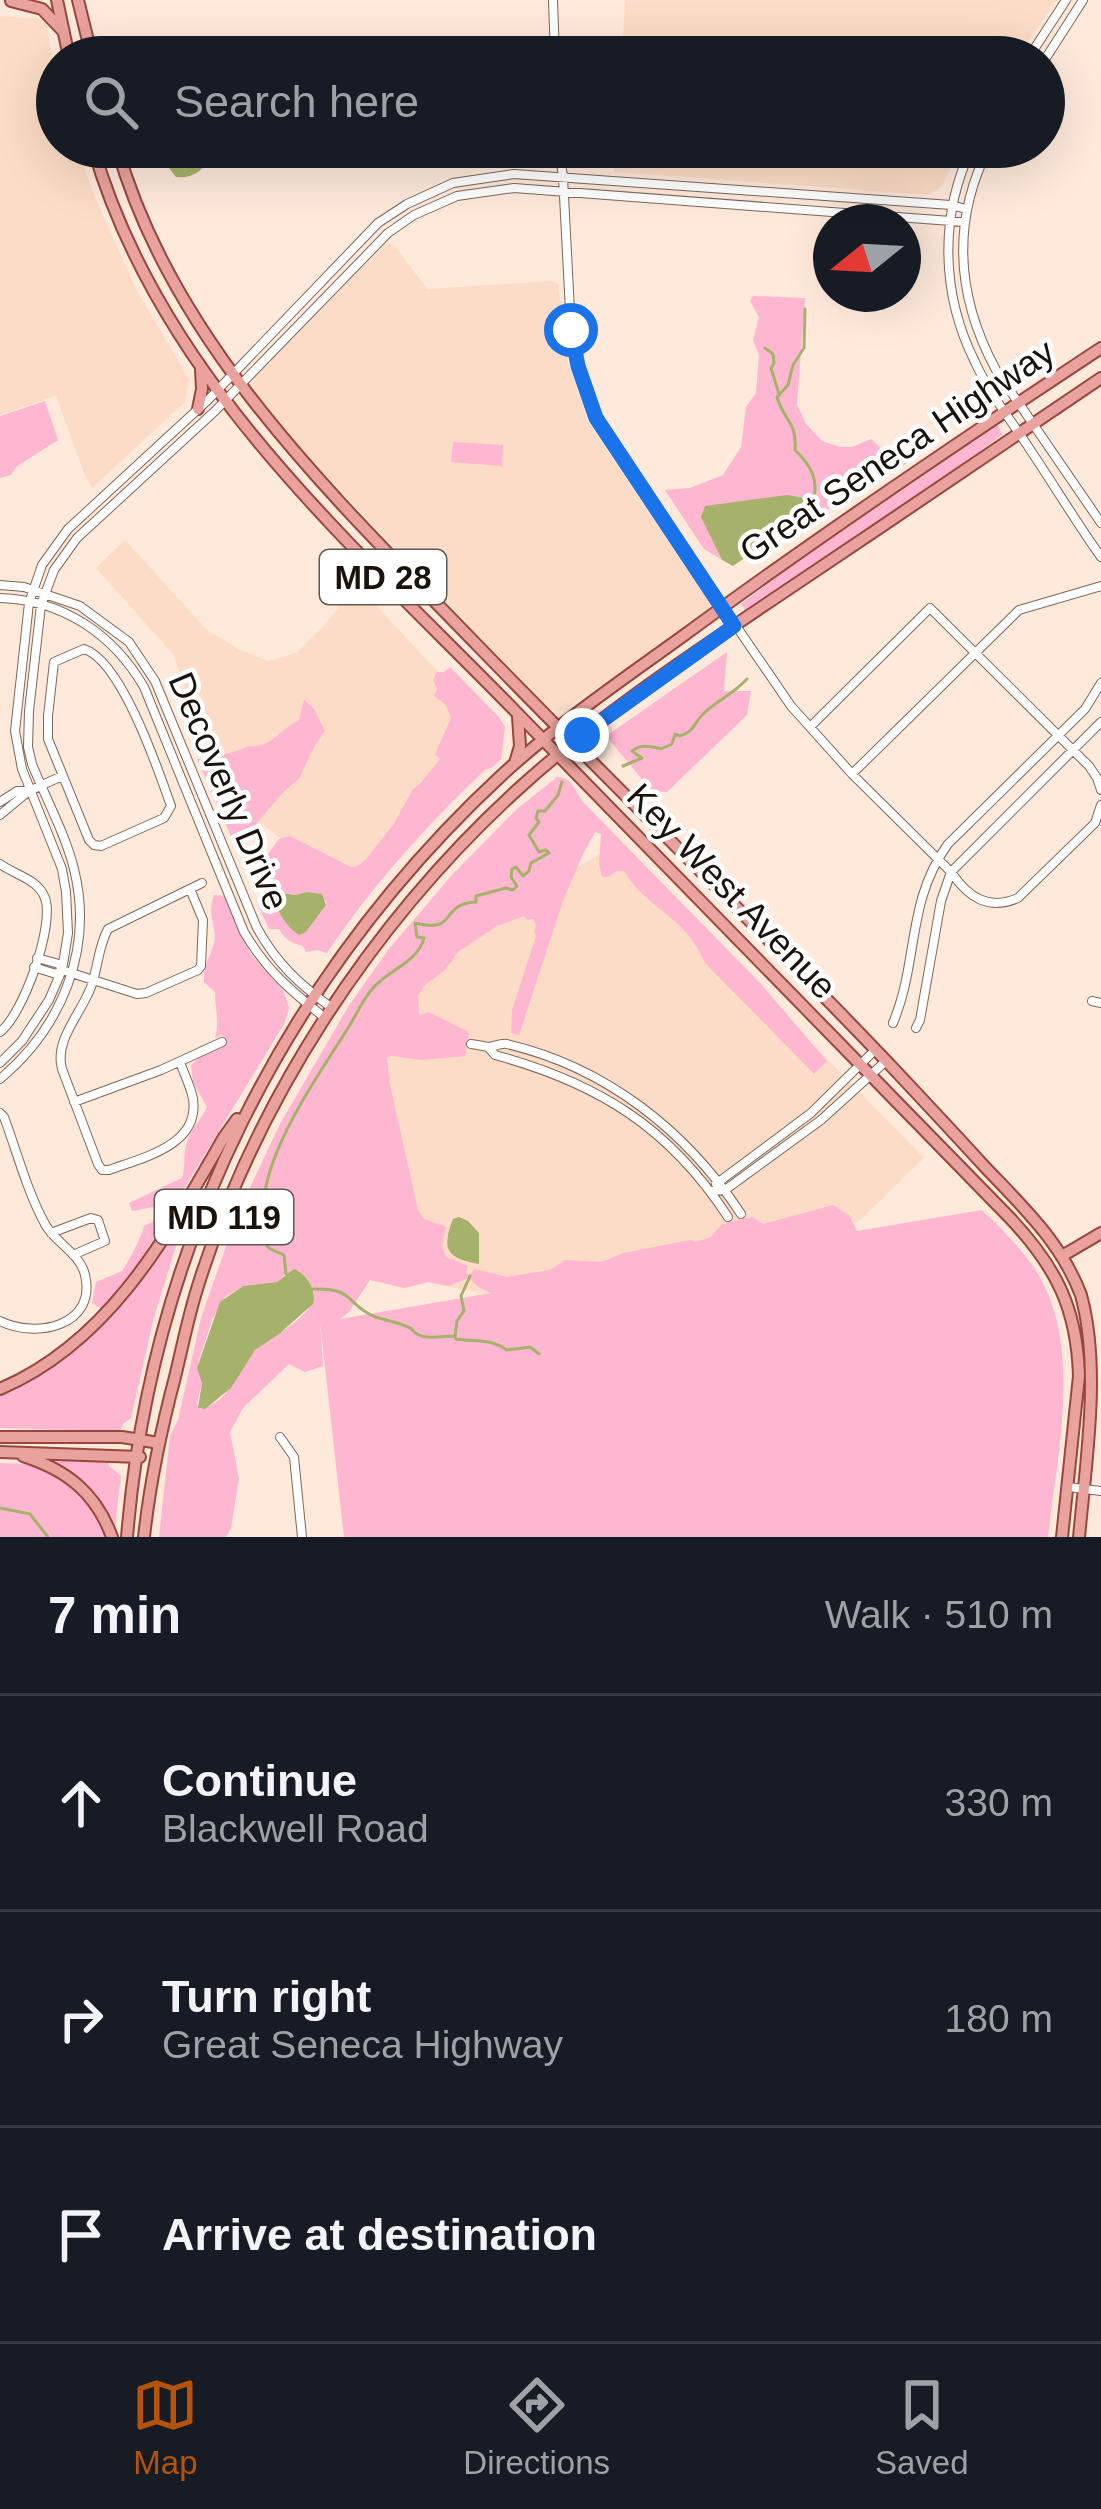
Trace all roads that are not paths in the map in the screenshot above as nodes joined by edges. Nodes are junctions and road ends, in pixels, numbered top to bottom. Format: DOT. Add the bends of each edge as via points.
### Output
graph roads {
  1 [pos="33,0"];
  2 [pos="56,0"];
  3 [pos="78,0"];
  4 [pos="553,0"];
  5 [pos="1066,0"];
  6 [pos="1083,0"];
  7 [pos="0,1"];
  8 [pos="11,1"];
  9 [pos="63,31"];
  10 [pos="64,36"];
  11 [pos="87,36"];
  12 [pos="554,36"];
  13 [pos="1043,36"];
  14 [pos="1060,36"];
  15 [pos="101,168"];
  16 [pos="125,168"];
  17 [pos="562,168"];
  18 [pos="965,168"];
  19 [pos="981,168"];
  20 [pos="563,177"];
  21 [pos="564,191"];
  22 [pos="951,206"];
  23 [pos="966,209"];
  24 [pos="949,221"];
  25 [pos="964,222"];
  26 [pos="1101,348"];
  27 [pos="201,366"];
  28 [pos="237,378"];
  29 [pos="1101,378"];
  30 [pos="221,396"];
  31 [pos="1018,402"];
  32 [pos="198,410"];
  33 [pos="1005,411"];
  34 [pos="1033,424"];
  35 [pos="1019,433"];
  36 [pos="1101,523"];
  37 [pos="1101,557"];
  38 [pos="0,585"];
  39 [pos="1101,586"];
  40 [pos="33,590"];
  41 [pos="45,593"];
  42 [pos="0,598"];
  43 [pos="29,603"];
  44 [pos="41,605"];
  45 [pos="722,607"];
  46 [pos="734,626"];
  47 [pos="975,653"];
  48 [pos="1101,683"];
  49 [pos="518,714"];
  50 [pos="1101,722"];
  51 [pos="809,727"];
  52 [pos="557,728"];
  53 [pos="1058,736"];
  54 [pos="543,740"];
  55 [pos="572,743"];
  56 [pos="1073,750"];
  57 [pos="557,755"];
  58 [pos="514,764"];
  59 [pos="852,774"];
  60 [pos="62,776"];
  61 [pos="41,785"];
  62 [pos="1101,790"];
  63 [pos="29,791"];
  64 [pos="0,802"];
  65 [pos="1101,805"];
  66 [pos="0,815"];
  67 [pos="938,859"];
  68 [pos="0,864"];
  69 [pos="951,872"];
  70 [pos="202,883"];
  71 [pos="190,889"];
  72 [pos="36,962"];
  73 [pos="62,970"];
  74 [pos="73,974"];
  75 [pos="94,980"];
  76 [pos="313,1001"];
  77 [pos="328,1013"];
  78 [pos="893,1023"];
  79 [pos="916,1028"];
  80 [pos="0,1032"];
  81 [pos="222,1042"];
  82 [pos="471,1044"];
  83 [pos="488,1047"];
  84 [pos="875,1050"];
  85 [pos="886,1061"];
  86 [pos="180,1062"];
  87 [pos="0,1063"];
  88 [pos="866,1070"];
  89 [pos="0,1079"];
  90 [pos="254,1098"];
  91 [pos="74,1102"];
  92 [pos="0,1113"];
  93 [pos="718,1180"];
  94 [pos="725,1190"];
  95 [pos="712,1191"];
  96 [pos="741,1214"];
  97 [pos="728,1217"];
  98 [pos="51,1233"];
  99 [pos="1097,1239"];
  100 [pos="74,1255"];
  101 [pos="1063,1255"];
  102 [pos="1049,1264"];
  103 [pos="0,1321"];
  104 [pos="0,1389"];
  105 [pos="0,1437"];
  106 [pos="280,1437"];
  107 [pos="139,1440"];
  108 [pos="159,1443"];
  109 [pos="4,1452"];
  110 [pos="137,1456"];
  111 [pos="155,1459"];
  112 [pos="1068,1487"];
  113 [pos="1084,1490"];
  114 [pos="1101,1491"];
  115 [pos="112,1537"];
  116 [pos="128,1537"];
  117 [pos="144,1537"];
  118 [pos="302,1537"];
  119 [pos="1062,1537"];
  120 [pos="1079,1537"];
  1 -- 8 [label="main road"];
  2 -- 9 [label="main road"];
  3 -- 11 [label="main road"];
  4 -- 12 [label="street"];
  5 -- 13 [label="street"];
  6 -- 14 [label="street"];
  7 -- 8 [label="main road"];
  8 -- 9 [label="main road" via="42,9"];
  9 -- 10 [label="main road"];
  15 -- 27 [label="main road, Key West Avenue / MD 28" via="151,285"];
  16 -- 28 [label="main road, Key West Avenue / MD 28" via="161,257"];
  17 -- 20 [label="street"];
  18 -- 22 [label="street"];
  19 -- 23 [label="street"];
  20 -- 21 [label="street"];
  20 -- 22 [label="street"];
  20 -- 28 [label="street" via="471,178 407,204 371,229"];
  21 -- 24 [label="street"];
  21 -- 28 [label="street" via="474,191 414,215"];
  21 -- 45 [label="street" via="571,330 587,398"];
  22 -- 23 [label="street"];
  22 -- 24 [label="street"];
  23 -- 25 [label="street"];
  24 -- 25 [label="street"];
  24 -- 33 [label="street" via="952,302 973,360"];
  25 -- 31 [label="street" via="973,318"];
  26 -- 31 [label="main road, Great Seneca Highway"];
  27 -- 30 [label="main road, Key West Avenue / MD 28"];
  27 -- 32 [label="main road"];
  28 -- 30 [label="street"];
  28 -- 52 [label="main road, Key West Avenue / MD 28" via="313,473"];
  29 -- 34 [label="main road, Great Seneca Highway"];
  30 -- 32 [label="street"];
  30 -- 41 [label="street" via="76,538"];
  30 -- 49 [label="main road, Key West Avenue / MD 28" via="280,468"];
  31 -- 33 [label="main road, Great Seneca Highway"];
  31 -- 34 [label="street"];
  32 -- 40 [label="street" via="68,529"];
  33 -- 35 [label="street"];
  33 -- 45 [label="main road, Great Seneca Highway"];
  34 -- 35 [label="main road, Great Seneca Highway"];
  34 -- 36 [label="street"];
  35 -- 37 [label="street"];
  35 -- 46 [label="main road, Great Seneca Highway"];
  38 -- 40 [label="street, Decoverly Drive"];
  39 -- 47 [label="street" via="1019,610"];
  40 -- 41 [label="street, Decoverly Drive"];
  40 -- 43 [label="street"];
  41 -- 44 [label="street"];
  41 -- 76 [label="street, Decoverly Drive" via="103,621 142,661 257,928"];
  42 -- 43 [label="street, Decoverly Drive"];
  43 -- 44 [label="street, Decoverly Drive"];
  43 -- 63 [label="street" via="16,731"];
  44 -- 61 [label="street" via="28,747"];
  44 -- 76 [label="street, Decoverly Drive" via="96,631 133,667 244,932 262,962"];
  45 -- 46 [label="street"];
  45 -- 52 [label="main road, Great Seneca Highway"];
  46 -- 51 [label="street"];
  46 -- 55 [label="main road, Great Seneca Highway"];
  47 -- 51 [label="street" via="930,608"];
  47 -- 53 [label="street"];
  47 -- 59 [label="street"];
  48 -- 53 [label="street"];
  49 -- 54 [label="main road, Key West Avenue / MD 28"];
  49 -- 58 [label="main road"];
  50 -- 56 [label="street"];
  51 -- 59 [label="street"];
  52 -- 54 [label="main road, Great Seneca Highway / MD 119"];
  52 -- 55 [label="main road, Key West Avenue / MD 28"];
  53 -- 56 [label="street"];
  53 -- 67 [label="street"];
  54 -- 57 [label="main road, Key West Avenue / MD 28"];
  54 -- 58 [label="main road, Great Seneca Highway / MD 119"];
  55 -- 57 [label="main road, Great Seneca Highway / MD 119"];
  55 -- 84 [label="main road, Key West Avenue / MD 28"];
  56 -- 62 [label="street"];
  56 -- 69 [label="street"];
  57 -- 77 [label="main road, Great Seneca Highway / MD 119" via="428,882"];
  57 -- 88 [label="main road, Key West Avenue / MD 28"];
  58 -- 76 [label="main road, Great Seneca Highway / MD 119" via="409,872"];
  59 -- 67 [label="street"];
  60 -- 60 [label="street" via="47,732 53,664 88,650 122,686 171,808 97,847"];
  60 -- 61 [label="street"];
  61 -- 63 [label="street"];
  61 -- 74 [label="street" via="78,890"];
  63 -- 64 [label="street"];
  63 -- 66 [label="street"];
  63 -- 73 [label="street" via="66,892"];
  65 -- 69 [label="street" via="1095,823 1005,904 982,903"];
  67 -- 69 [label="street"];
  67 -- 78 [label="street" via="920,900"];
  68 -- 72 [label="street" via="46,899"];
  69 -- 79 [label="street"];
  70 -- 71 [label="street"];
  71 -- 75 [label="street" via="108,929"];
  71 -- 75 [label="street" via="203,920 198,970 146,993"];
  72 -- 73 [label="street"];
  72 -- 80 [label="street" via="18,1011"];
  73 -- 74 [label="street"];
  73 -- 87 [label="street" via="35,1024"];
  74 -- 75 [label="street"];
  74 -- 89 [label="street" via="32,1050"];
  75 -- 91 [label="street" via="59,1052"];
  76 -- 77 [label="street, Decoverly Drive"];
  76 -- 90 [label="main road, Great Seneca Highway / MD 119"];
  77 -- 108 [label="main road, Great Seneca Highway / MD 119" via="275,1103 217,1236"];
  81 -- 86 [label="street"];
  82 -- 83 [label="street"];
  83 -- 93 [label="street" via="520,1048 606,1083 647,1110"];
  83 -- 95 [label="street" via="610,1100"];
  84 -- 85 [label="main road, Key West Avenue / MD 28"];
  84 -- 88 [label="street"];
  85 -- 88 [label="street"];
  85 -- 101 [label="main road, Key West Avenue / MD 28"];
  86 -- 91 [label="street"];
  86 -- 91 [label="street" via="193,1115 164,1150 102,1169"];
  88 -- 93 [label="street"];
  88 -- 94 [label="street" via="821,1120"];
  88 -- 102 [label="main road, Key West Avenue / MD 28"];
  90 -- 104 [label="main road" via="116,1305"];
  90 -- 107 [label="main road, Great Seneca Highway / MD 119" via="194,1229"];
  92 -- 98 [label="street"];
  93 -- 94 [label="street"];
  93 -- 95 [label="street"];
  94 -- 95 [label="street"];
  94 -- 96 [label="street"];
  95 -- 97 [label="street"];
  98 -- 100 [label="street"];
  98 -- 100 [label="street" via="98,1220 105,1241"];
  99 -- 101 [label="main road"];
  100 -- 103 [label="street" via="87,1290 71,1317 34,1330"];
  101 -- 102 [label="main road"];
  101 -- 113 [label="main road, MD 28" via="1094,1349"];
  102 -- 112 [label="main road, MD 28" via="1078,1352"];
  105 -- 107 [label="main road"];
  106 -- 118 [label="street" via="294,1457"];
  107 -- 108 [label="main road"];
  107 -- 110 [label="main road, Great Seneca Highway / MD 119"];
  108 -- 111 [label="main road, Great Seneca Highway / MD 119"];
  109 -- 110 [label="main road"];
  109 -- 115 [label="main road" via="74,1479"];
  110 -- 111 [label="main road"];
  110 -- 116 [label="main road, Great Seneca Highway / MD 119"];
  111 -- 117 [label="main road, Great Seneca Highway / MD 119"];
  112 -- 113 [label="street"];
  112 -- 119 [label="main road, MD 28"];
  113 -- 114 [label="street"];
  113 -- 120 [label="main road, MD 28"];
}
